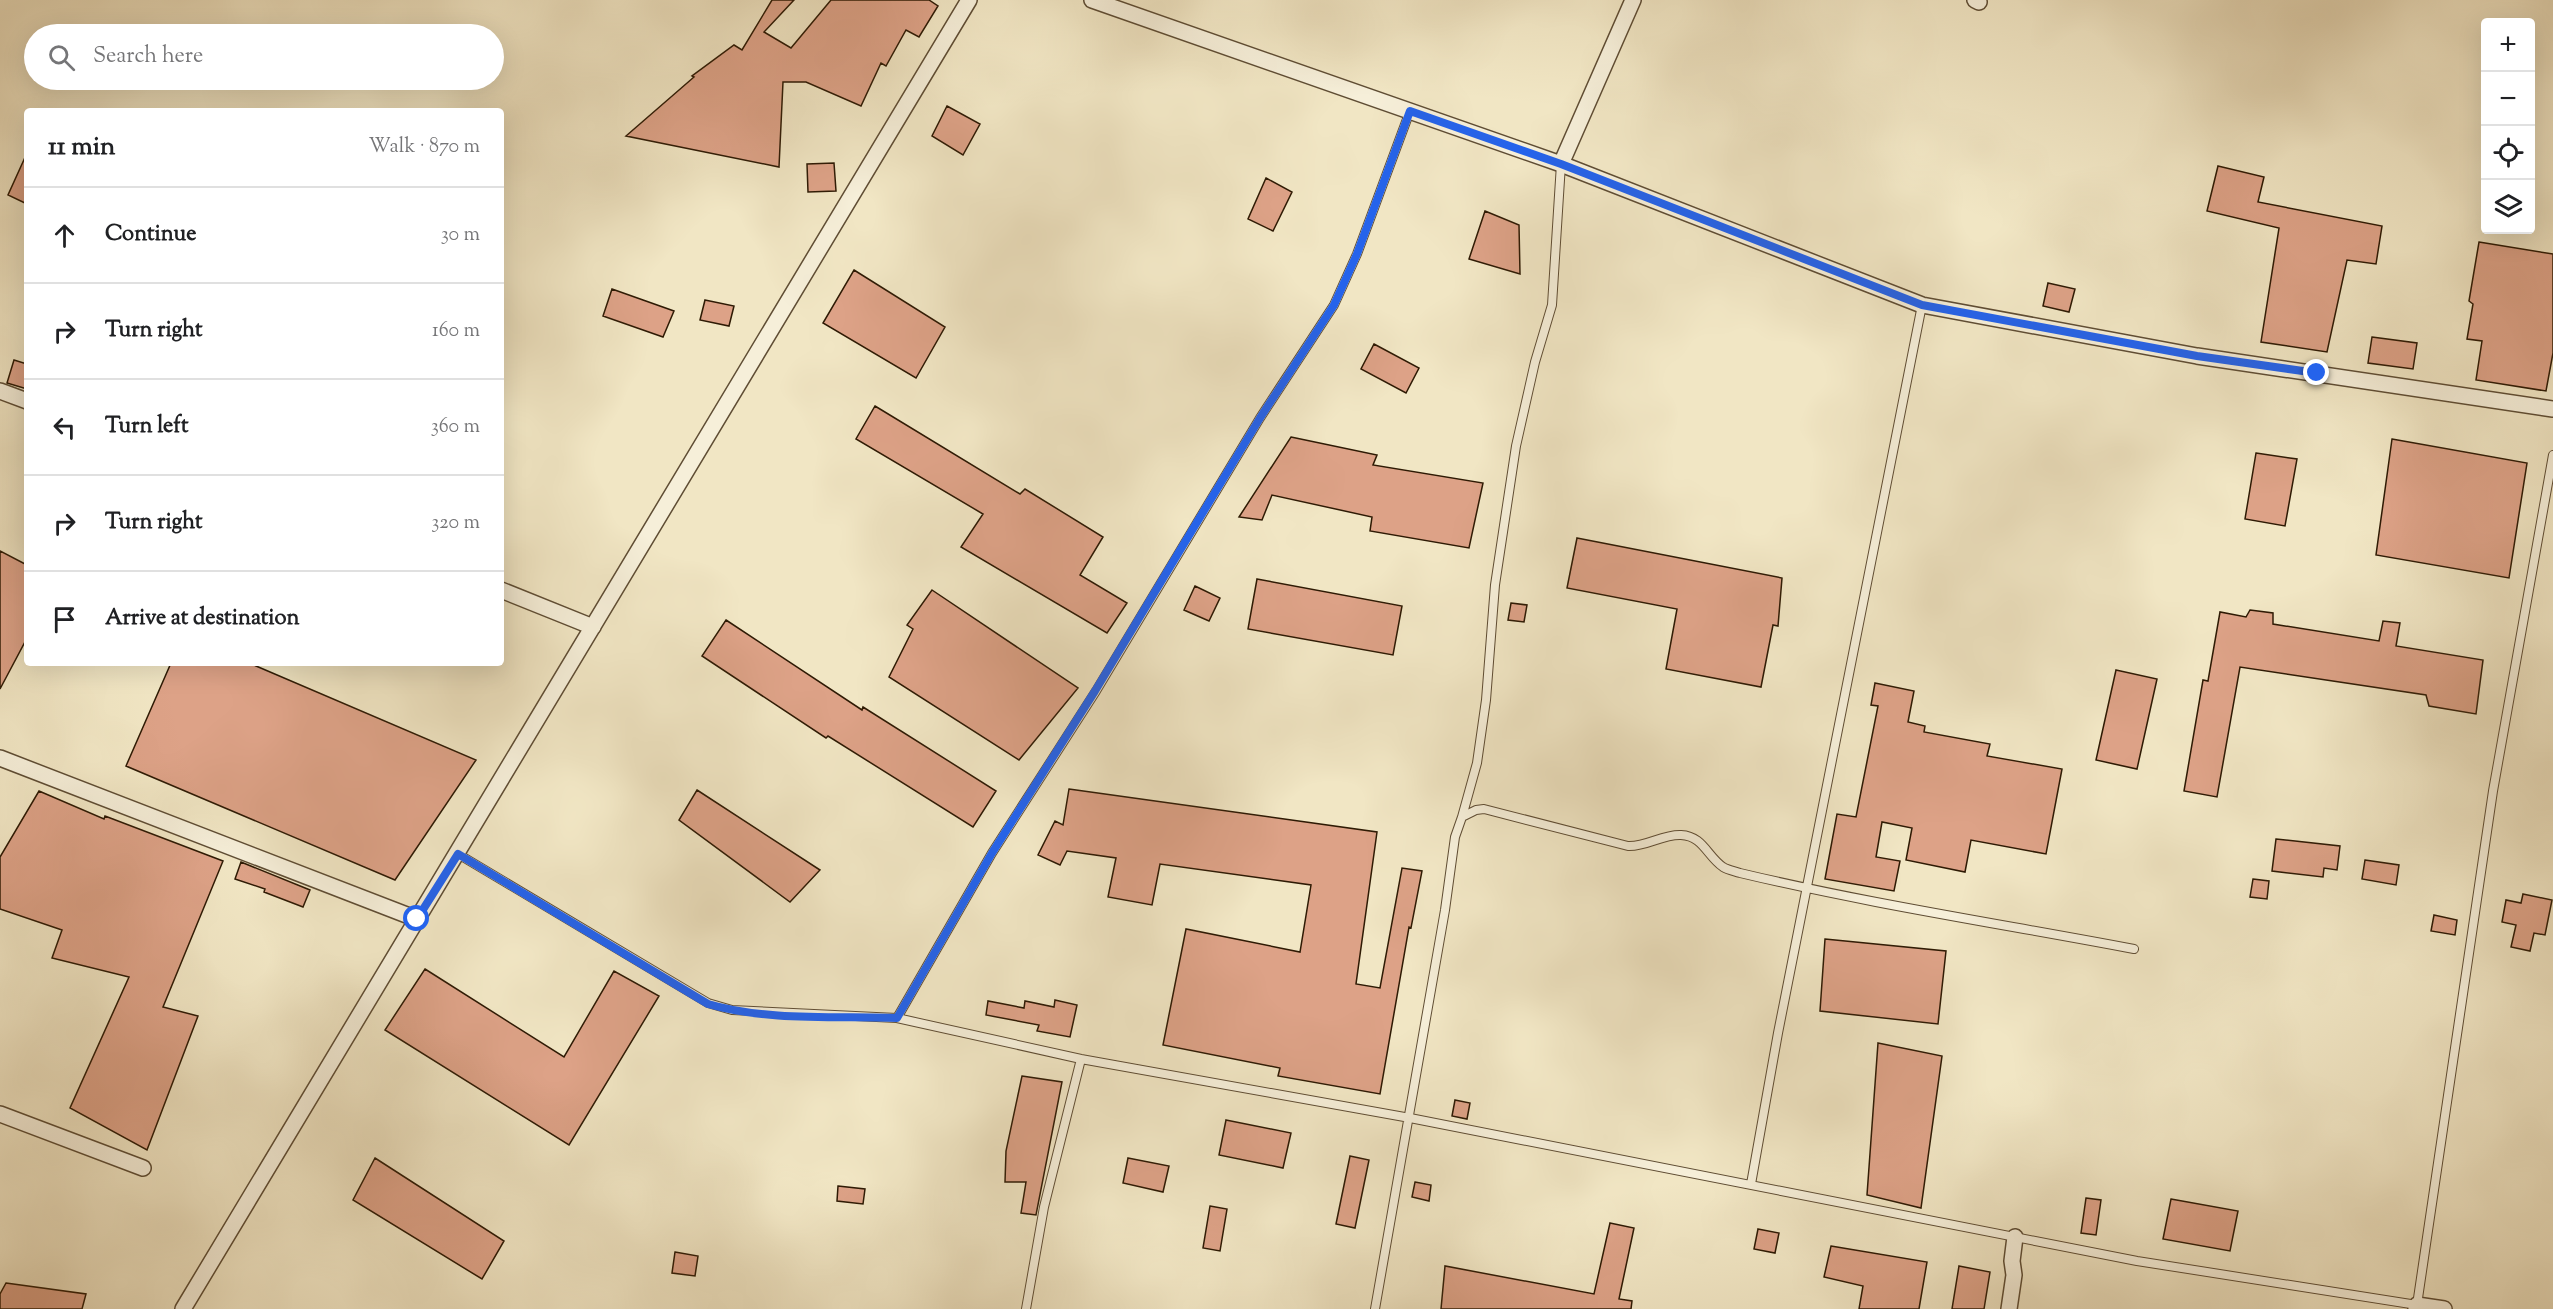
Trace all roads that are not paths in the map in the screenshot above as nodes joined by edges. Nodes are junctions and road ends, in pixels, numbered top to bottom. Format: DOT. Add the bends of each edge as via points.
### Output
graph roads {
  1 [pos="969,0"];
  2 [pos="1092,0"];
  3 [pos="1633,0"];
  4 [pos="1410,111"];
  5 [pos="1561,164"];
  6 [pos="1922,305"];
  7 [pos="0,391"];
  8 [pos="24,400"];
  9 [pos="2553,410"];
  10 [pos="2553,455"];
  11 [pos="504,591"];
  12 [pos="593,627"];
  13 [pos="0,758"];
  14 [pos="1462,817"];
  15 [pos="458,854"];
  16 [pos="1807,889"];
  17 [pos="417,919"];
  18 [pos="2134,949"];
  19 [pos="897,1018"];
  20 [pos="1081,1059"];
  21 [pos="0,1114"];
  22 [pos="1410,1118"];
  23 [pos="142,1168"];
  24 [pos="1751,1184"];
  25 [pos="2015,1237"];
  26 [pos="2416,1307"];
  27 [pos="183,1309"];
  28 [pos="1026,1309"];
  29 [pos="1376,1309"];
  30 [pos="2010,1309"];
  31 [pos="2444,1309"];
  1 -- 12 [label="street"];
  2 -- 4 [label="street"];
  3 -- 5 [label="street"];
  4 -- 5 [label="street"];
  4 -- 19 [label="lane" via="1334,305 992,853"];
  5 -- 6 [label="street"];
  5 -- 14 [label="lane" via="1552,305 1534,362 1516,446 1495,585 1477,763"];
  6 -- 9 [label="street" via="2197,356"];
  6 -- 16 [label="lane"];
  7 -- 8 [label="street"];
  10 -- 26 [label="lane" via="2493,791"];
  11 -- 12 [label="street"];
  12 -- 15 [label="street"];
  13 -- 17 [label="street"];
  14 -- 16 [label="lane" via="1484,809 1628,846 1681,835 1692,837 1728,870"];
  14 -- 22 [label="lane" via="1455,837"];
  15 -- 17 [label="street"];
  15 -- 19 [label="lane" via="708,1004 766,1014"];
  16 -- 18 [label="lane"];
  16 -- 24 [label="lane"];
  17 -- 27 [label="street"];
  19 -- 20 [label="lane"];
  20 -- 22 [label="lane"];
  20 -- 28 [label="lane" via="1044,1207"];
  21 -- 23 [label="street"];
  22 -- 24 [label="lane"];
  22 -- 29 [label="lane"];
  24 -- 25 [label="lane"];
  25 -- 26 [label="lane"];
  25 -- 30 [label="street"];
  26 -- 31 [label="street"];
}
